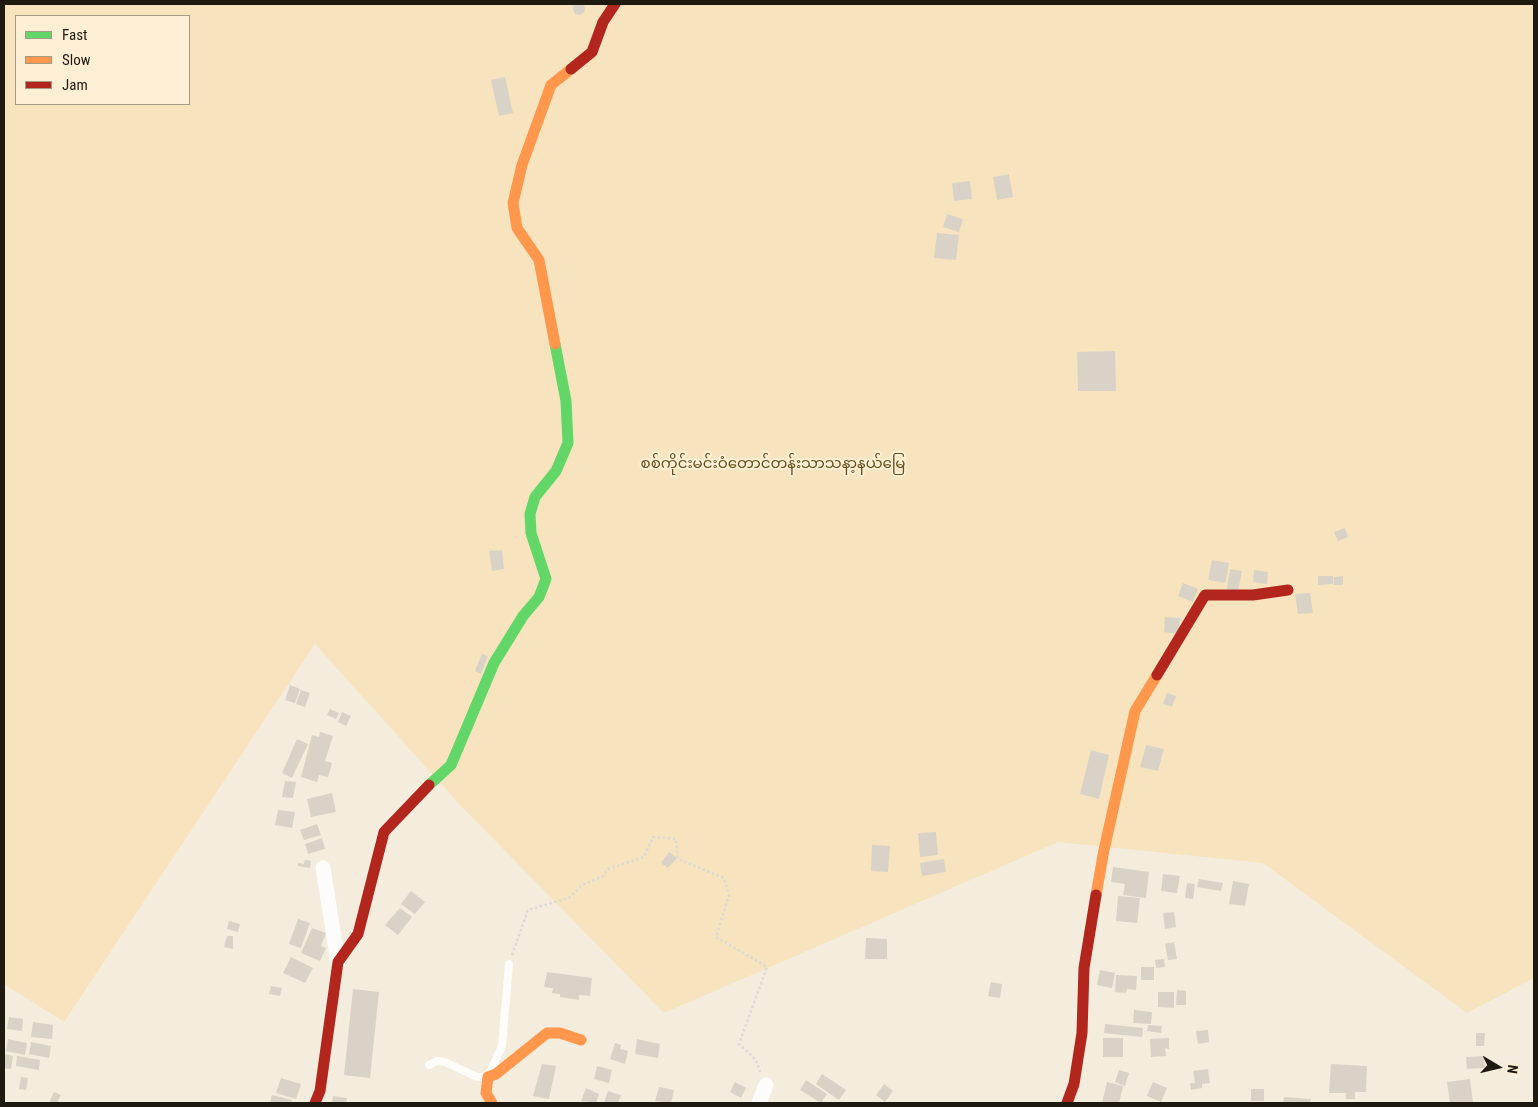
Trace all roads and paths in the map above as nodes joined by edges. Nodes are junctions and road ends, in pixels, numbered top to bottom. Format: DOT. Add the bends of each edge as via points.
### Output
graph roads {
  1 [pos="615,4"];
  2 [pos="1288,590"];
  3 [pos="323,868"];
  4 [pos="338,962"];
  5 [pos="509,964"];
  6 [pos="581,1040"];
  7 [pos="430,1065"];
  8 [pos="488,1077"];
  9 [pos="766,1085"];
  10 [pos="315,1103"];
  11 [pos="492,1103"];
  12 [pos="759,1103"];
  13 [pos="1068,1103"];
  1 -- 4 [label="street" via="603,22 592,52 551,85 522,165 513,203 517,228 539,260 566,401 568,443 556,471 535,497 530,514 531,533 546,579 539,597 494,663 451,764 384,832 358,934"];
  2 -- 13 [label="street" via="1205,595 1135,711 1104,850 1084,968 1082,1033"];
  3 -- 4 [label="street"];
  4 -- 10 [label="street" via="320,1091"];
  5 -- 8 [label="lane" via="502,1046"];
  5 -- 9 [label="path" via="528,910 569,898 582,885 602,876 608,869 644,857 653,836 676,840 678,859 724,878 729,895 716,937 767,967 739,1044 756,1060"];
  6 -- 8 [label="street" via="560,1033 547,1033"];
  7 -- 8 [label="lane" via="437,1060 476,1077"];
  8 -- 11 [label="street" via="486,1093"];
  9 -- 12 [label="street"];
}
